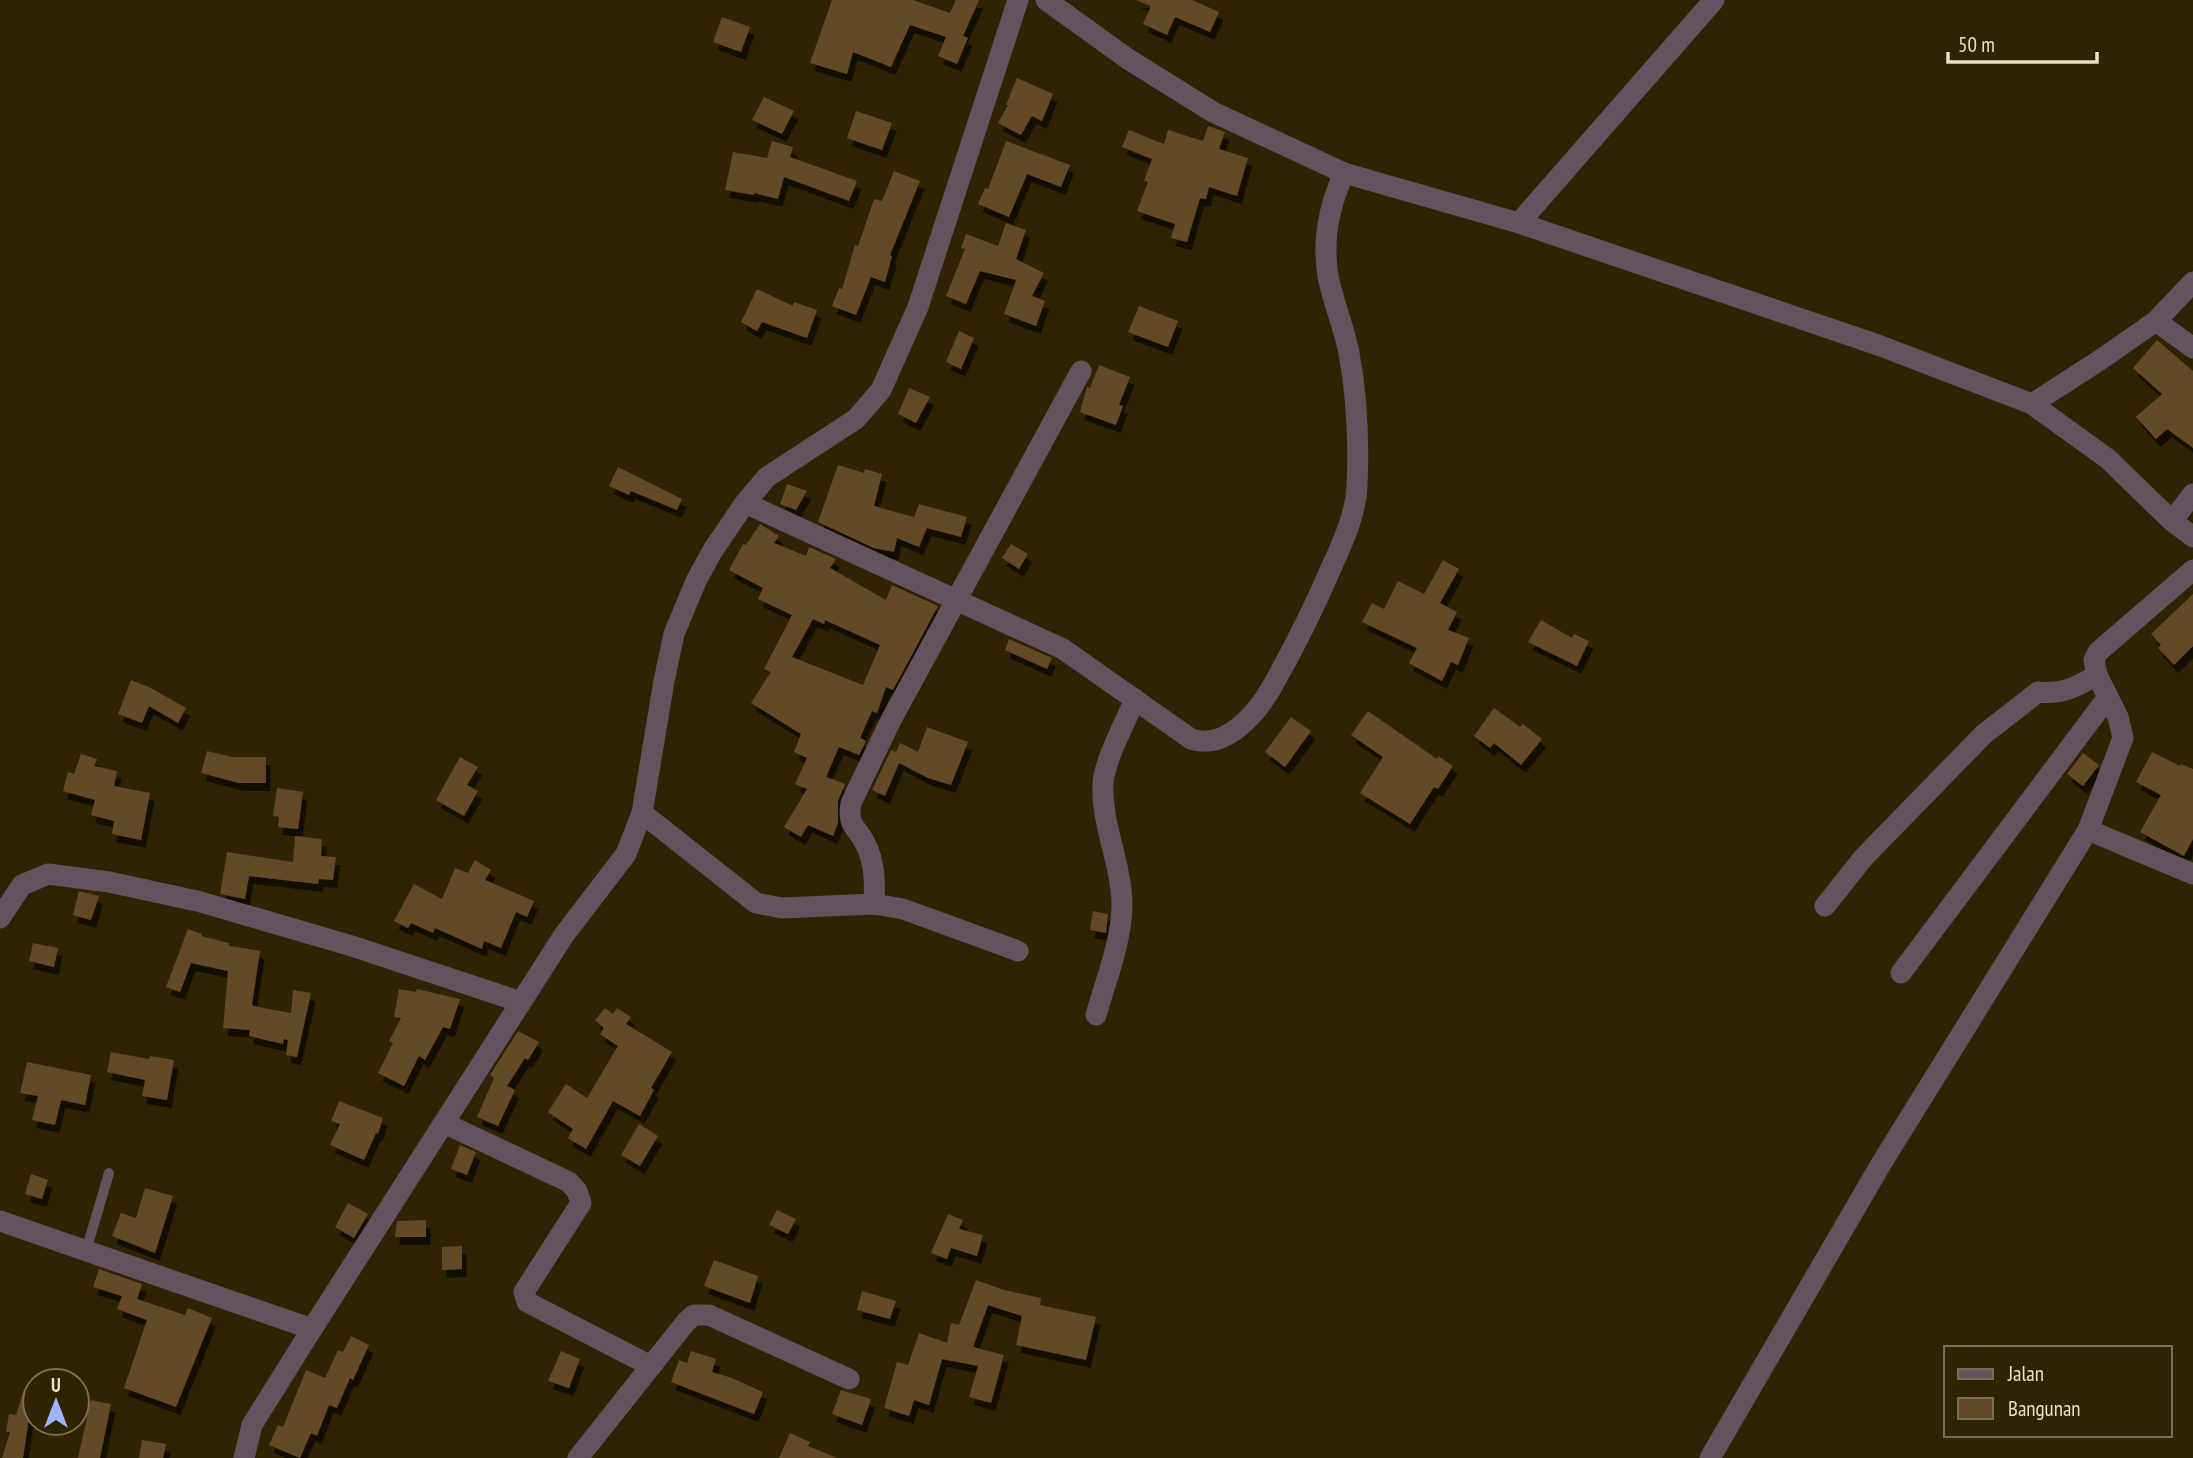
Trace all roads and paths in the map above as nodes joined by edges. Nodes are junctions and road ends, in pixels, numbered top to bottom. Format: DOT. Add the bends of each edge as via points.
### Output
graph roads {
  1 [pos="1018,0"];
  2 [pos="1046,0"];
  3 [pos="1714,0"];
  4 [pos="1344,173"];
  5 [pos="1519,223"];
  6 [pos="2193,282"];
  7 [pos="2156,321"];
  8 [pos="2193,348"];
  9 [pos="1080,370"];
  10 [pos="2032,404"];
  11 [pos="2193,494"];
  12 [pos="745,503"];
  13 [pos="2172,521"];
  14 [pos="2193,537"];
  15 [pos="2193,570"];
  16 [pos="957,599"];
  17 [pos="2097,675"];
  18 [pos="2108,697"];
  19 [pos="1135,699"];
  20 [pos="642,813"];
  21 [pos="2088,830"];
  22 [pos="2193,874"];
  23 [pos="874,905"];
  24 [pos="1825,906"];
  25 [pos="0,918"];
  26 [pos="1018,951"];
  27 [pos="1901,973"];
  28 [pos="522,1002"];
  29 [pos="1096,1015"];
  30 [pos="444,1123"];
  31 [pos="109,1173"];
  32 [pos="0,1221"];
  33 [pos="86,1251"];
  34 [pos="312,1329"];
  35 [pos="651,1366"];
  36 [pos="849,1379"];
  37 [pos="244,1458"];
  38 [pos="578,1458"];
  39 [pos="1710,1458"];
  1 -- 12 [label="street" via="918,307 880,390 856,419 767,477"];
  2 -- 4 [label="street" via="1213,112"];
  3 -- 5 [label="street"];
  4 -- 5 [label="street"];
  4 -- 19 [label="street" via="1332,198 1325,237 1328,276 1349,353 1356,406 1357,489 1346,535 1304,631 1266,697 1234,731 1218,740 1199,742"];
  5 -- 10 [label="street" via="1853,336"];
  6 -- 7 [label="street"];
  7 -- 8 [label="street"];
  7 -- 10 [label="street"];
  9 -- 16 [label="street"];
  10 -- 13 [label="street" via="2108,459"];
  11 -- 13 [label="street"];
  12 -- 16 [label="street"];
  12 -- 20 [label="street" via="696,581 674,634"];
  13 -- 14 [label="street"];
  15 -- 17 [label="street" via="2098,652 2094,660"];
  16 -- 19 [label="street" via="1063,649"];
  16 -- 23 [label="street" via="851,803 852,826 865,842 875,874"];
  17 -- 18 [label="street"];
  17 -- 24 [label="street" via="2055,694 2038,692 1984,734 1864,857"];
  18 -- 21 [label="street" via="2123,738"];
  18 -- 27 [label="street"];
  19 -- 29 [label="street" via="1103,783 1122,904 1121,924"];
  20 -- 23 [label="street" via="756,902 782,908"];
  20 -- 28 [label="street" via="626,853 564,935"];
  21 -- 22 [label="street"];
  21 -- 39 [label="street" via="1881,1164"];
  23 -- 26 [label="street" via="903,909"];
  25 -- 28 [label="street" via="22,885 48,874 109,882 197,901 339,942"];
  28 -- 30 [label="street"];
  30 -- 34 [label="street"];
  30 -- 35 [label="street" via="569,1182 577,1191 581,1203 524,1292 527,1302"];
  31 -- 33 [label="lane"];
  32 -- 33 [label="street"];
  33 -- 34 [label="street"];
  34 -- 37 [label="street" via="252,1425"];
  35 -- 36 [label="street" via="686,1322 694,1315 709,1315"];
  35 -- 38 [label="street"];
}
